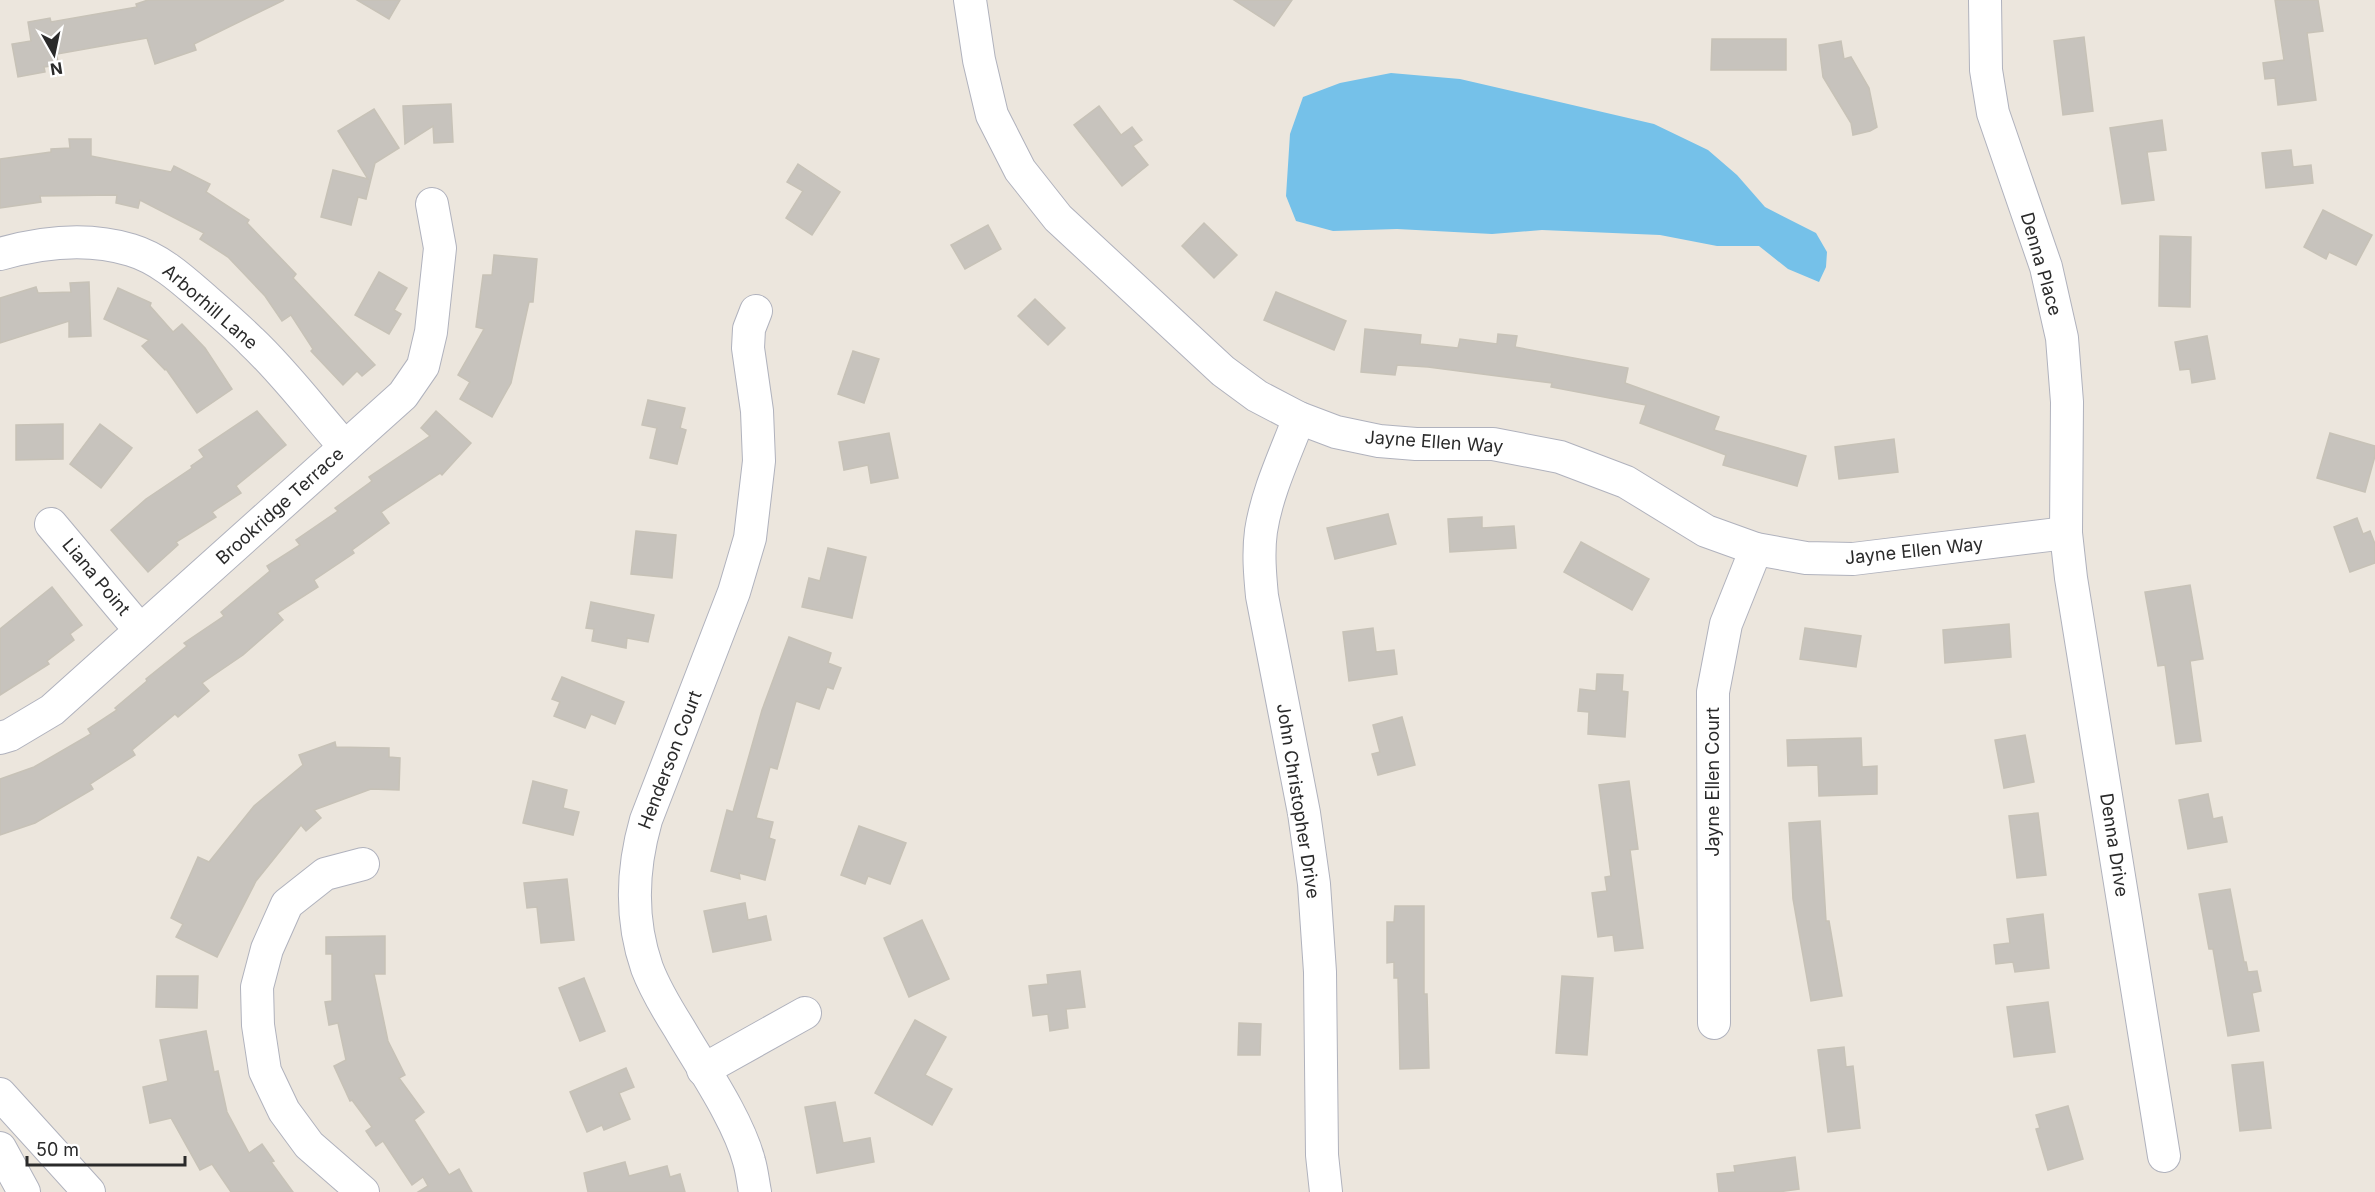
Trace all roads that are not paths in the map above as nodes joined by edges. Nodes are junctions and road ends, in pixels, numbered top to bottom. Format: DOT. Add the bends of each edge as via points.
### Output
graph roads {
  1 [pos="970,0"];
  2 [pos="1985,0"];
  3 [pos="432,204"];
  4 [pos="0,254"];
  5 [pos="756,311"];
  6 [pos="1299,418"];
  7 [pos="345,447"];
  8 [pos="51,524"];
  9 [pos="2066,533"];
  10 [pos="1756,549"];
  11 [pos="140,630"];
  12 [pos="0,738"];
  13 [pos="363,864"];
  14 [pos="805,1013"];
  15 [pos="1714,1023"];
  16 [pos="703,1070"];
  17 [pos="0,1094"];
  18 [pos="0,1148"];
  19 [pos="2164,1156"];
  20 [pos="67,1169"];
  21 [pos="24,1192"];
  22 [pos="39,1192"];
  23 [pos="89,1192"];
  24 [pos="363,1192"];
  25 [pos="755,1192"];
  26 [pos="1326,1192"];
  1 -- 6 [label="street, Jayne Ellen Way" via="992,115 1020,170 1058,218 1223,371 1257,396"];
  2 -- 9 [label="street, Denna Place" via="1986,69 1993,113 2046,267 2062,338 2067,402"];
  3 -- 7 [label="street, Brookridge Terrace" via="440,248 423,366 403,395"];
  4 -- 7 [label="street, Arborhill Lane" via="70,242 132,250 160,263 252,341"];
  5 -- 16 [label="street, Henderson Court" via="747,348 757,411 759,460 750,538 734,592 646,820 634,879 636,923 647,967"];
  6 -- 10 [label="street, Jayne Ellen Way" via="1336,432 1379,441 1493,444 1560,457 1626,482 1706,531"];
  6 -- 26 [label="street, John Christopher Drive" via="1267,501 1259,567 1314,884"];
  7 -- 11 [label="street, Brookridge Terrace"];
  8 -- 11 [label="street, Liana Point"];
  9 -- 10 [label="street, Jayne Ellen Way" via="1853,559 1806,558"];
  9 -- 19 [label="street, Denna Drive"];
  10 -- 15 [label="street, Jayne Ellen Court" via="1726,624 1713,692"];
  11 -- 12 [label="street, Brookridge Terrace" via="52,710"];
  13 -- 24 [label="street" via="325,874 287,904 267,950 257,987 265,1071 284,1111 309,1145"];
  14 -- 16 [label="street"];
  16 -- 25 [label="street, Henderson Court" via="736,1128 749,1159"];
  17 -- 20 [label="street"];
  18 -- 21 [label="street"];
  20 -- 22 [label="street"];
  20 -- 23 [label="street"];
}
